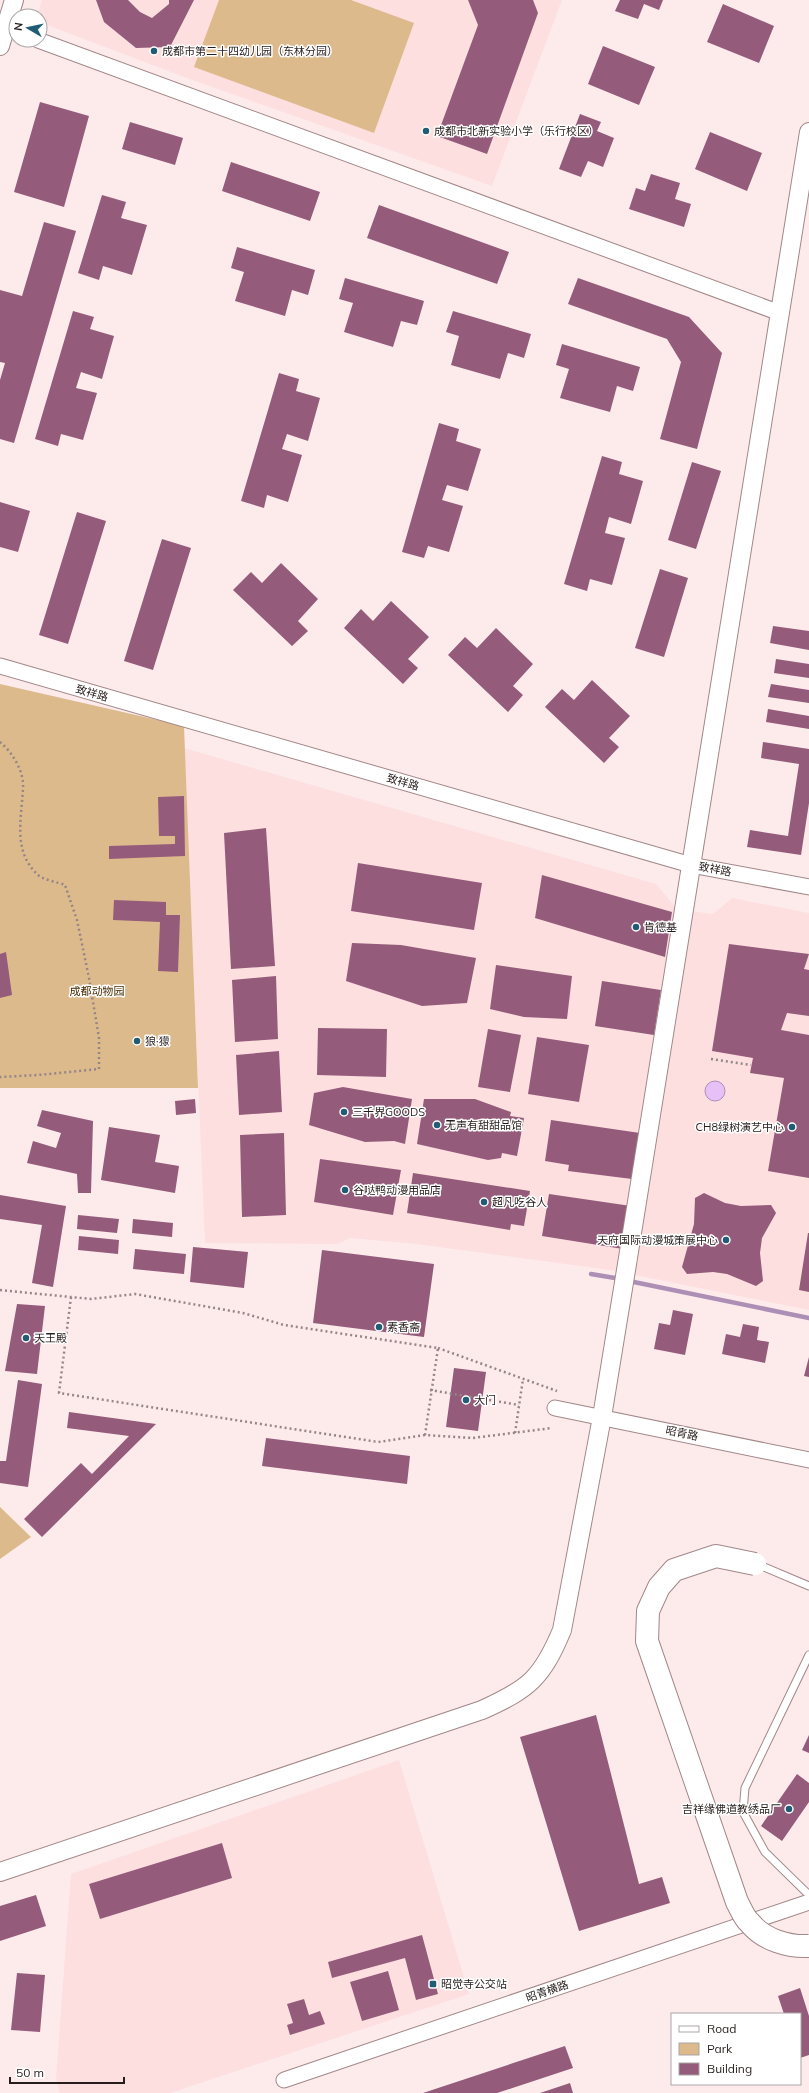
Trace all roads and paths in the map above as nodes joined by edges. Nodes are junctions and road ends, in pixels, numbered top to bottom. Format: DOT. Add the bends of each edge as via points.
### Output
graph roads {
  1 [pos="8,34"];
  2 [pos="48,44"];
  3 [pos="0,46"];
  4 [pos="809,132"];
  5 [pos="780,313"];
  6 [pos="0,666"];
  7 [pos="0,742"];
  8 [pos="691,865"];
  9 [pos="809,887"];
  10 [pos="711,1059"];
  11 [pos="751,1065"];
  12 [pos="0,1077"];
  13 [pos="0,1290"];
  14 [pos="71,1297"];
  15 [pos="438,1348"];
  16 [pos="523,1379"];
  17 [pos="430,1390"];
  18 [pos="557,1391"];
  19 [pos="519,1405"];
  20 [pos="555,1408"];
  21 [pos="602,1417"];
  22 [pos="552,1428"];
  23 [pos="515,1433"];
  24 [pos="425,1435"];
  25 [pos="809,1460"];
  26 [pos="755,1564"];
  27 [pos="809,1586"];
  28 [pos="809,1655"];
  29 [pos="0,1872"];
  30 [pos="809,1895"];
  31 [pos="809,1902"];
  32 [pos="809,1946"];
  33 [pos="284,2080"];
  1 -- 3 [label="street"];
  2 -- 5 [label="street"];
  4 -- 5 [label="street"];
  5 -- 8 [label="street"];
  6 -- 8 [label="street, 致祥路"];
  7 -- 12 [label="path" via="11,754 23,786 20,804 21,851 37,875 65,885 77,920 99,1038 99,1069"];
  8 -- 9 [label="street, 致祥路"];
  8 -- 21 [label="street"];
  10 -- 11 [label="path"];
  13 -- 14 [label="path"];
  14 -- 15 [label="path" via="91,1299 135,1294 244,1313 284,1325"];
  14 -- 24 [label="path" via="58,1393 378,1442"];
  15 -- 16 [label="path"];
  15 -- 17 [label="path"];
  16 -- 18 [label="path"];
  16 -- 19 [label="path"];
  17 -- 19 [label="path"];
  17 -- 24 [label="path"];
  19 -- 23 [label="path"];
  20 -- 21 [label="street, 昭青路"];
  21 -- 25 [label="street, 昭青路"];
  21 -- 29 [label="street" via="562,1630 551,1657 533,1681 511,1697 482,1710"];
  22 -- 23 [label="path"];
  23 -- 24 [label="path" via="473,1438"];
  26 -- 27 [label="lane"];
  26 -- 32 [label="highway, bridge" via="716,1556 674,1570 659,1587 648,1611 647,1641 737,1902 749,1923 766,1937 784,1944"];
  28 -- 30 [label="lane" via="745,1788 743,1812 765,1852"];
  31 -- 33 [label="street, 昭青横路"];
}
